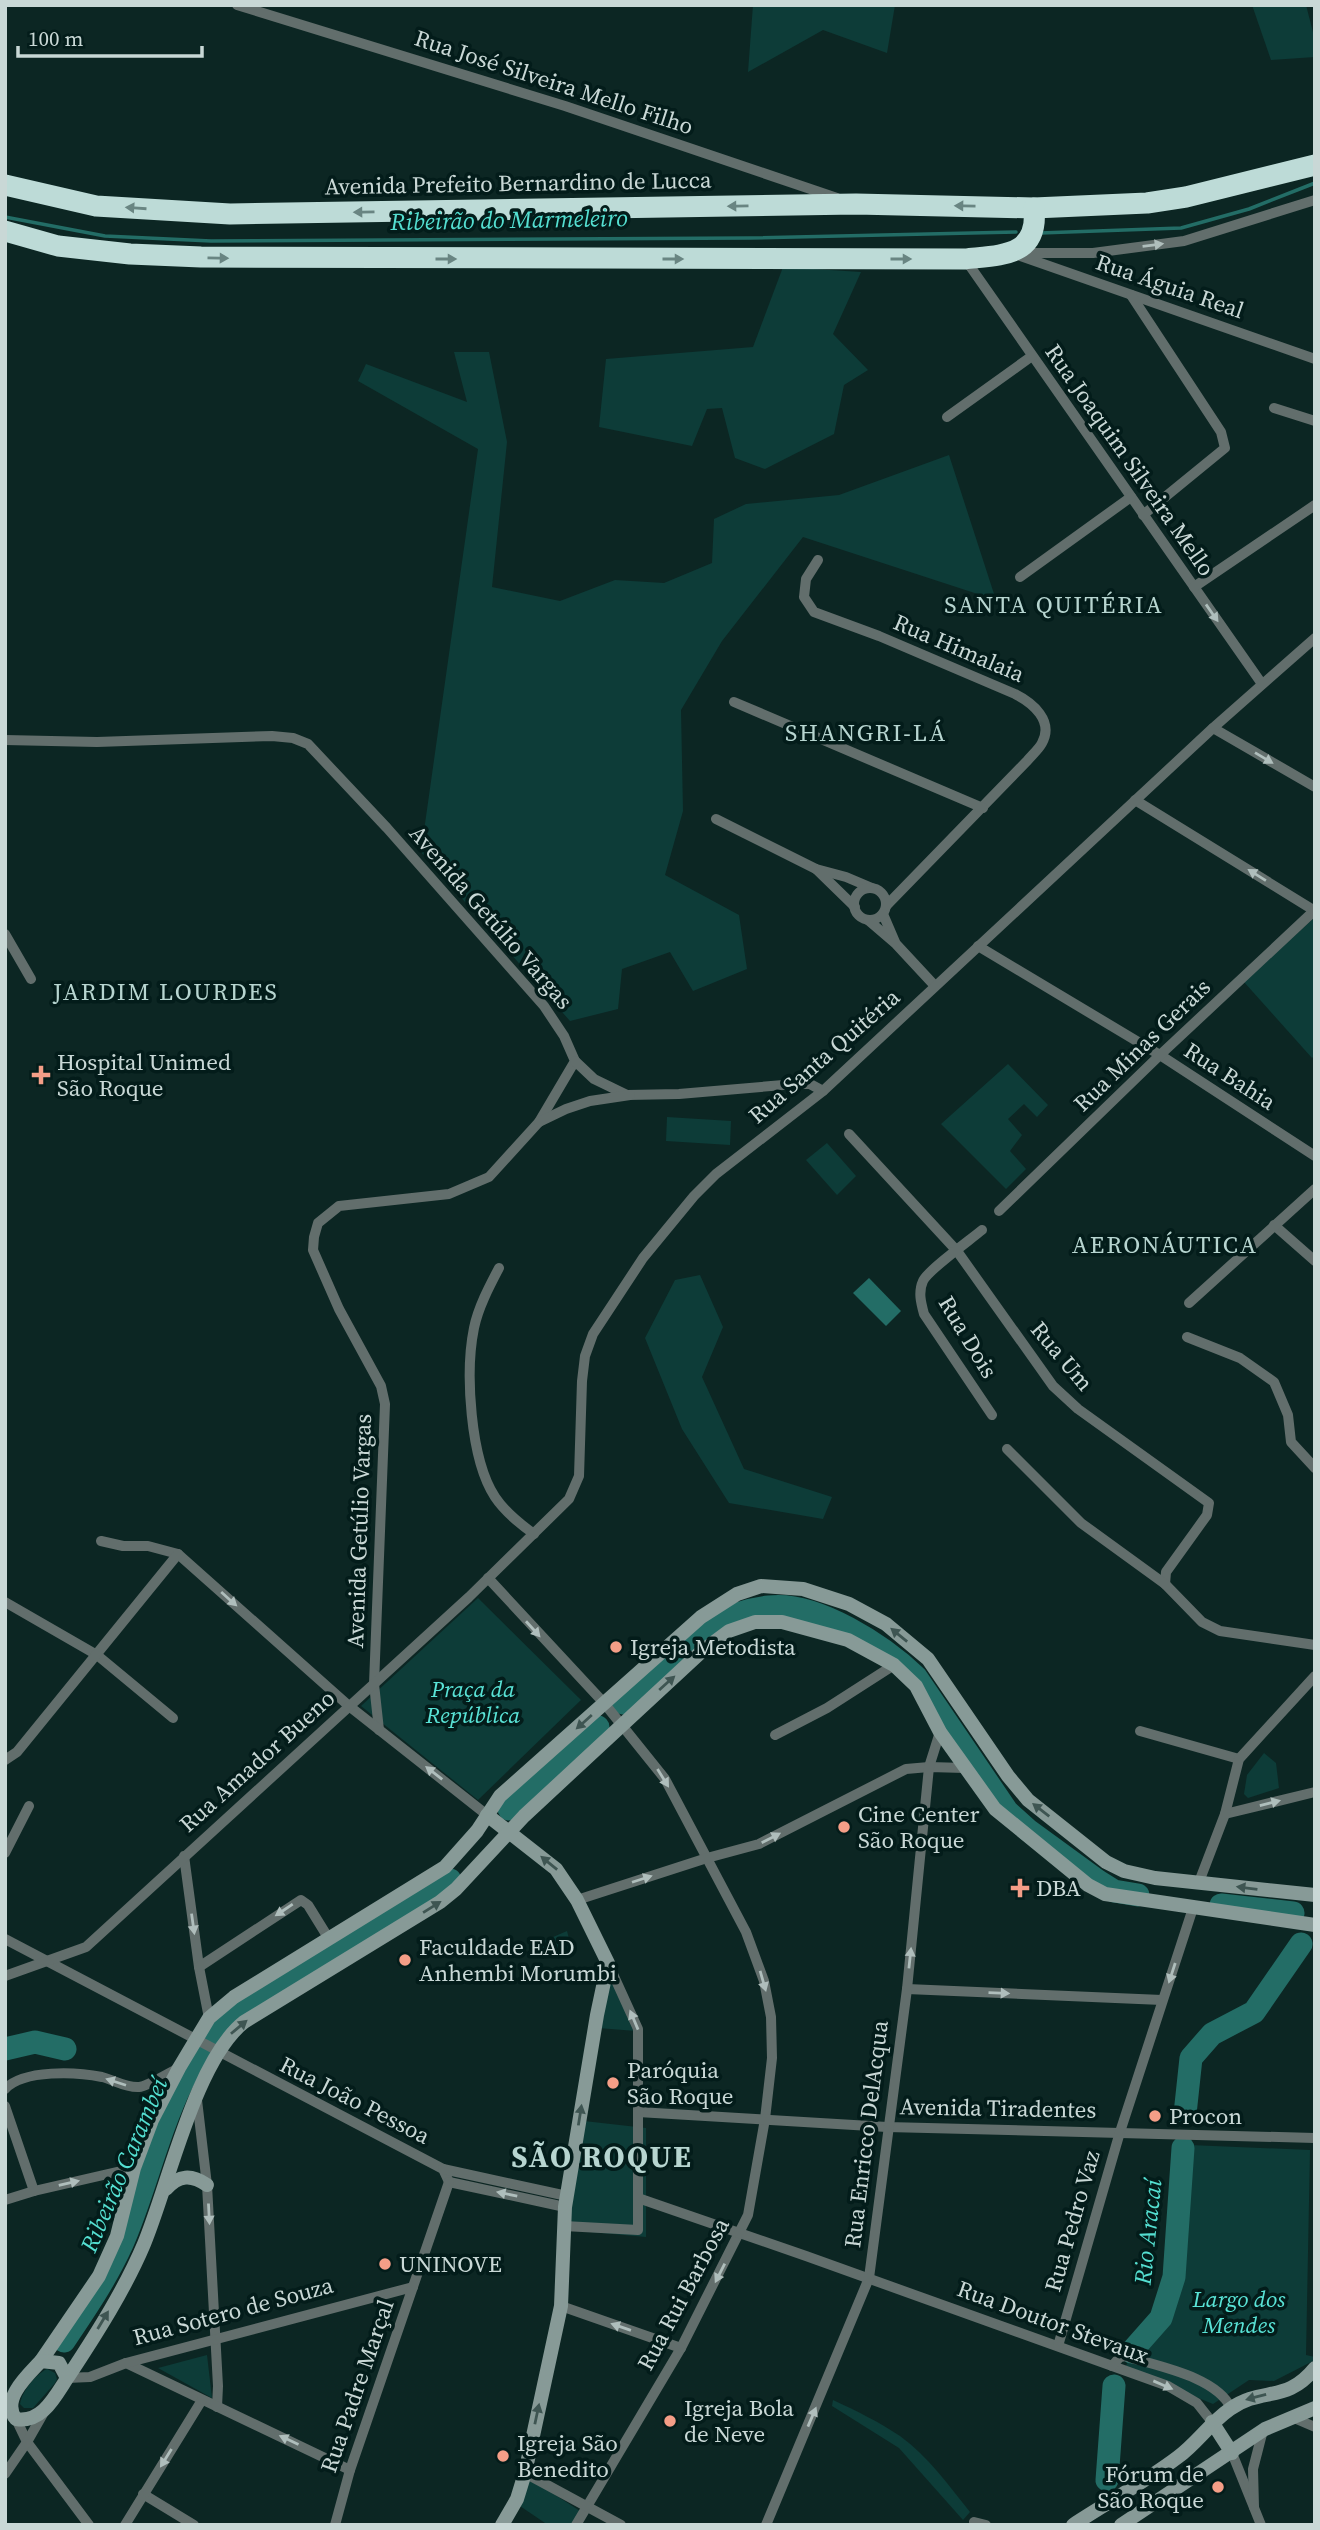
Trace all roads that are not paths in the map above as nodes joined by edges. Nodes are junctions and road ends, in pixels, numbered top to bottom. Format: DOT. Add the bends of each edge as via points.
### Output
graph roads {
  1 [pos="237,5"];
  2 [pos="1315,164"];
  3 [pos="5,185"];
  4 [pos="1315,200"];
  5 [pos="856,204"];
  6 [pos="1034,208"];
  7 [pos="5,231"];
  8 [pos="1012,253"];
  9 [pos="965,259"];
  10 [pos="1131,295"];
  11 [pos="1032,356"];
  12 [pos="1315,359"];
  13 [pos="1274,408"];
  14 [pos="947,417"];
  15 [pos="1315,421"];
  16 [pos="1131,497"];
  17 [pos="1315,505"];
  18 [pos="1143,515"];
  19 [pos="818,560"];
  20 [pos="1020,577"];
  21 [pos="1194,587"];
  22 [pos="1315,638"];
  23 [pos="1262,684"];
  24 [pos="734,702"];
  25 [pos="1213,728"];
  26 [pos="5,740"];
  27 [pos="1315,788"];
  28 [pos="1135,800"];
  29 [pos="983,808"];
  30 [pos="716,818"];
  31 [pos="816,869"];
  32 [pos="904,885"];
  33 [pos="876,890"];
  34 [pos="855,906"];
  35 [pos="884,910"];
  36 [pos="1315,911"];
  37 [pos="868,920"];
  38 [pos="5,934"];
  39 [pos="896,944"];
  40 [pos="978,946"];
  41 [pos="30,979"];
  42 [pos="935,986"];
  43 [pos="1160,1055"];
  44 [pos="575,1062"];
  45 [pos="823,1091"];
  46 [pos="633,1095"];
  47 [pos="539,1122"];
  48 [pos="849,1134"];
  49 [pos="1315,1156"];
  50 [pos="1315,1189"];
  51 [pos="999,1211"];
  52 [pos="1274,1225"];
  53 [pos="982,1230"];
  54 [pos="957,1251"];
  55 [pos="1315,1261"];
  56 [pos="499,1268"];
  57 [pos="1189,1303"];
  58 [pos="1187,1337"];
  59 [pos="992,1415"];
  60 [pos="1007,1449"];
  61 [pos="1315,1468"];
  62 [pos="534,1534"];
  63 [pos="101,1541"];
  64 [pos="178,1554"];
  65 [pos="488,1578"];
  66 [pos="1165,1584"];
  67 [pos="5,1602"];
  68 [pos="1315,1645"];
  69 [pos="97,1655"];
  70 [pos="894,1665"];
  71 [pos="1315,1676"];
  72 [pos="374,1684"];
  73 [pos="604,1703"];
  74 [pos="349,1706"];
  75 [pos="173,1718"];
  76 [pos="622,1723"];
  77 [pos="379,1730"];
  78 [pos="1140,1731"];
  79 [pos="940,1732"];
  80 [pos="775,1735"];
  81 [pos="1239,1759"];
  82 [pos="5,1760"];
  83 [pos="929,1767"];
  84 [pos="965,1768"];
  85 [pos="1315,1792"];
  86 [pos="29,1806"];
  87 [pos="1226,1814"];
  88 [pos="487,1815"];
  89 [pos="509,1832"];
  90 [pos="5,1853"];
  91 [pos="184,1856"];
  92 [pos="706,1858"];
  93 [pos="1199,1882"];
  94 [pos="1307,1894"];
  95 [pos="577,1899"];
  96 [pos="1193,1909"];
  97 [pos="1297,1922"];
  98 [pos="1315,1925"];
  99 [pos="5,1939"];
  100 [pos="329,1939"];
  101 [pos="46,1961"];
  102 [pos="608,1963"];
  103 [pos="199,1967"];
  104 [pos="5,1976"];
  105 [pos="907,1989"];
  106 [pos="1163,2000"];
  107 [pos="209,2018"];
  108 [pos="179,2068"];
  109 [pos="5,2089"];
  110 [pos="197,2097"];
  111 [pos="5,2106"];
  112 [pos="638,2112"];
  113 [pos="765,2119"];
  114 [pos="887,2127"];
  115 [pos="1120,2132"];
  116 [pos="1315,2138"];
  117 [pos="134,2168"];
  118 [pos="443,2169"];
  119 [pos="449,2182"];
  120 [pos="207,2185"];
  121 [pos="165,2190"];
  122 [pos="34,2191"];
  123 [pos="638,2198"];
  124 [pos="5,2200"];
  125 [pos="566,2202"];
  126 [pos="564,2225"];
  127 [pos="741,2233"];
  128 [pos="869,2278"];
  129 [pos="413,2287"];
  130 [pos="561,2306"];
  131 [pos="214,2340"];
  132 [pos="1058,2346"];
  133 [pos="681,2348"];
  134 [pos="41,2361"];
  135 [pos="126,2363"];
  136 [pos="1112,2366"];
  137 [pos="1313,2374"];
  138 [pos="67,2378"];
  139 [pos="202,2400"];
  140 [pos="51,2403"];
  141 [pos="217,2407"];
  142 [pos="1315,2407"];
  143 [pos="10,2408"];
  144 [pos="1231,2408"];
  145 [pos="1294,2418"];
  146 [pos="1212,2422"];
  147 [pos="1315,2427"];
  148 [pos="1263,2430"];
  149 [pos="27,2442"];
  150 [pos="1232,2452"];
  151 [pos="350,2470"];
  152 [pos="525,2473"];
  153 [pos="5,2474"];
  154 [pos="143,2494"];
  155 [pos="587,2505"];
  156 [pos="1254,2507"];
  157 [pos="89,2525"];
  158 [pos="125,2525"];
  159 [pos="194,2525"];
  160 [pos="335,2525"];
  161 [pos="502,2525"];
  162 [pos="576,2525"];
  163 [pos="621,2525"];
  164 [pos="766,2525"];
  165 [pos="975,2525"];
  166 [pos="986,2525"];
  167 [pos="1073,2525"];
  168 [pos="1121,2525"];
  169 [pos="1261,2525"];
  1 -- 5 [label="street, Rua José Silveira Mello Filho" via="565,106"];
  2 -- 6 [label="highway, Avenida Prefeito Bernardino de Lucca" via="1173,199"];
  5 -- 3 [label="highway, Avenida Prefeito Bernardino de Lucca, one-way" via="230,214 96,206"];
  8 -- 4 [label="street, one-way" via="1093,253 1184,241"];
  6 -- 5 [label="highway, Avenida Prefeito Bernardino de Lucca, one-way"];
  6 -- 8 [label="highway" via="1031,234"];
  7 -- 9 [label="highway, one-way" via="58,246 201,257"];
  8 -- 9 [label="highway"];
  8 -- 10 [label="street, Rua Águia Real"];
  9 -- 11 [label="street, Rua Joaquim Silveira Mello"];
  10 -- 12 [label="street, Rua Águia Real"];
  10 -- 18 [label="street" via="1225,443 1222,453"];
  11 -- 14 [label="street"];
  11 -- 16 [label="street, Rua Joaquim Silveira Mello"];
  13 -- 15 [label="street"];
  16 -- 18 [label="street, Rua Joaquim Silveira Mello"];
  16 -- 20 [label="street"];
  17 -- 21 [label="street"];
  18 -- 21 [label="street, Rua Joaquim Silveira Mello"];
  19 -- 29 [label="street, Rua Himalaia" via="806,579 804,597 814,612 1015,694 1040,712 1046,725 1043,742"];
  21 -- 23 [label="street, Rua Joaquim Silveira Mello, one-way"];
  22 -- 23 [label="street, Rua Santa Quitéria"];
  23 -- 25 [label="street, Rua Santa Quitéria"];
  24 -- 29 [label="street"];
  25 -- 27 [label="street, one-way"];
  25 -- 28 [label="street, Rua Santa Quitéria"];
  26 -- 44 [label="street, Avenida Getúlio Vargas" via="272,736 308,744 544,1006"];
  36 -- 28 [label="street, one-way"];
  28 -- 40 [label="street, Rua Santa Quitéria"];
  29 -- 32 [label="street, Rua Himalaia"];
  30 -- 31 [label="street"];
  31 -- 33 [label="street"];
  31 -- 34 [label="street"];
  32 -- 33 [label="street, Rua Himalaia"];
  32 -- 35 [label="street, Rua Himalaia"];
  33 -- 34 [label="street" via="864,890"];
  33 -- 35 [label="street" via="884,898"];
  34 -- 37 [label="street"];
  35 -- 37 [label="street"];
  35 -- 39 [label="street"];
  36 -- 43 [label="street, Rua Minas Gerais"];
  37 -- 39 [label="street"];
  38 -- 41 [label="street"];
  39 -- 42 [label="street"];
  40 -- 42 [label="street, Rua Santa Quitéria"];
  40 -- 43 [label="street, Rua Bahia"];
  42 -- 45 [label="street, Rua Santa Quitéria"];
  43 -- 49 [label="street, Rua Bahia"];
  43 -- 51 [label="street, Rua Minas Gerais"];
  44 -- 46 [label="street" via="594,1079"];
  44 -- 47 [label="street, Avenida Getúlio Vargas"];
  45 -- 46 [label="street" via="795,1083"];
  45 -- 62 [label="street, Rua Santa Quitéria" via="694,1196 643,1258 593,1334 582,1381 579,1476 569,1499"];
  46 -- 47 [label="street" via="590,1101"];
  47 -- 72 [label="street, Avenida Getúlio Vargas" via="489,1177 449,1194 338,1206 318,1223 313,1250 339,1310 381,1386 385,1404"];
  48 -- 54 [label="street, Rua Um"];
  50 -- 52 [label="street"];
  52 -- 55 [label="street"];
  52 -- 57 [label="street"];
  53 -- 54 [label="street, Rua Dois"];
  54 -- 59 [label="street, Rua Dois" via="926,1275 920,1301 924,1314"];
  54 -- 66 [label="street, Rua Um" via="1053,1386 1077,1409 1209,1503 1207,1515 1166,1572"];
  56 -- 62 [label="street" via="474,1327 473,1427 494,1496"];
  58 -- 61 [label="street" via="1241,1358 1274,1382 1287,1415 1291,1442"];
  60 -- 66 [label="street" via="1081,1522"];
  62 -- 65 [label="street, Rua Santa Quitéria"];
  63 -- 64 [label="street"];
  64 -- 69 [label="street"];
  64 -- 74 [label="street, one-way"];
  65 -- 72 [label="street, Rua Amador Bueno"];
  65 -- 73 [label="street, one-way"];
  66 -- 68 [label="street" via="1209,1627"];
  67 -- 69 [label="street"];
  69 -- 75 [label="street"];
  69 -- 82 [label="street" via="17,1752"];
  76 -- 70 [label="main road, one-way" via="702,1651 729,1631 755,1622 818,1630"];
  70 -- 79 [label="main road" via="916,1686"];
  70 -- 80 [label="street"];
  71 -- 81 [label="street"];
  72 -- 74 [label="street, Rua Amador Bueno"];
  72 -- 77 [label="street, Avenida Getúlio Vargas"];
  73 -- 76 [label="street, Rua Rui Barbosa"];
  73 -- 88 [label="main road, one-way" via="500,1796"];
  93 -- 73 [label="main road, one-way" via="1155,1878 1106,1862 1021,1793 928,1659 873,1616 803,1589 761,1587 737,1594 701,1617"];
  74 -- 77 [label="street"];
  74 -- 91 [label="street, Rua Amador Bueno"];
  76 -- 89 [label="main road"];
  76 -- 92 [label="street, Rua Rui Barbosa, one-way" via="665,1779"];
  88 -- 77 [label="street, one-way"];
  78 -- 81 [label="street"];
  79 -- 83 [label="street, Rua Enricco DelAcqua"];
  79 -- 84 [label="main road"];
  81 -- 87 [label="street"];
  83 -- 84 [label="street"];
  92 -- 83 [label="street, one-way" via="759,1844 887,1778 914,1767"];
  105 -- 83 [label="street, Rua Enricco DelAcqua, one-way"];
  84 -- 96 [label="main road" via="995,1809 1088,1885 1120,1898"];
  87 -- 85 [label="street, one-way"];
  86 -- 90 [label="street"];
  87 -- 93 [label="street"];
  88 -- 89 [label="main road"];
  88 -- 100 [label="main road" via="444,1867"];
  95 -- 89 [label="main road, one-way" via="556,1869"];
  110 -- 89 [label="main road, one-way" via="231,2032 440,1902"];
  91 -- 101 [label="street, Rua Amador Bueno" via="86,1947"];
  91 -- 103 [label="street, one-way"];
  95 -- 92 [label="street, one-way"];
  92 -- 113 [label="street, Rua Rui Barbosa, one-way" via="746,1932 764,1981 772,2058"];
  94 -- 93 [label="main road, one-way"];
  94 -- 97 [label="main road"];
  95 -- 102 [label="main road"];
  96 -- 97 [label="main road"];
  96 -- 106 [label="street, Rua Pedro Vaz, one-way"];
  97 -- 98 [label="main road"];
  99 -- 101 [label="street, Rua João Pessoa"];
  100 -- 103 [label="street, one-way" via="309,1905 301,1900"];
  100 -- 107 [label="main road" via="234,1997"];
  101 -- 104 [label="street, Rua Amador Bueno"];
  101 -- 118 [label="street, Rua João Pessoa"];
  112 -- 102 [label="street, one-way" via="638,2029"];
  125 -- 102 [label="main road, one-way"];
  103 -- 107 [label="street"];
  105 -- 106 [label="street, one-way"];
  105 -- 114 [label="street, Rua Enricco DelAcqua"];
  106 -- 115 [label="street, Rua Pedro Vaz"];
  107 -- 108 [label="main road"];
  108 -- 109 [label="street, one-way" via="136,2087 71,2073 38,2076"];
  108 -- 117 [label="main road"];
  110 -- 120 [label="street"];
  110 -- 121 [label="main road"];
  111 -- 122 [label="street"];
  112 -- 113 [label="street, Avenida Tiradentes"];
  112 -- 123 [label="street"];
  113 -- 114 [label="street, Avenida Tiradentes"];
  113 -- 127 [label="street, Rua Rui Barbosa"];
  114 -- 115 [label="street, Avenida Tiradentes"];
  114 -- 128 [label="street, Rua Enricco DelAcqua"];
  115 -- 116 [label="street, Avenida Tiradentes"];
  115 -- 132 [label="street, Rua Pedro Vaz"];
  122 -- 117 [label="street, one-way"];
  117 -- 134 [label="main road" via="117,2236 99,2276"];
  118 -- 119 [label="street, Rua João Pessoa"];
  118 -- 125 [label="street, Rua João Pessoa"];
  125 -- 119 [label="street, one-way"];
  119 -- 129 [label="street, Rua Padre Marçal"];
  120 -- 121 [label="main road" via="184,2177"];
  120 -- 131 [label="street, one-way"];
  138 -- 121 [label="main road, one-way" via="126,2282"];
  122 -- 124 [label="street"];
  123 -- 126 [label="street" via="638,2230"];
  123 -- 127 [label="street, Rua Doutor Stevaux"];
  125 -- 126 [label="main road"];
  126 -- 130 [label="main road"];
  127 -- 128 [label="street, Rua Doutor Stevaux"];
  127 -- 133 [label="street, Rua Rui Barbosa, one-way"];
  128 -- 132 [label="street, Rua Doutor Stevaux"];
  164 -- 128 [label="street, Rua Enricco DelAcqua, one-way"];
  129 -- 131 [label="street, Rua Sotero de Souza"];
  129 -- 151 [label="street, Rua Padre Marçal"];
  133 -- 130 [label="street, one-way"];
  152 -- 130 [label="main road, one-way"];
  131 -- 135 [label="street, Rua Sotero de Souza"];
  131 -- 141 [label="street"];
  132 -- 136 [label="street, Rua Doutor Stevaux"];
  133 -- 155 [label="street, Rua Rui Barbosa"];
  134 -- 138 [label="main road" via="59,2363"];
  134 -- 143 [label="main road"];
  135 -- 138 [label="street, Rua Sotero de Souza" via="90,2377"];
  135 -- 139 [label="street"];
  136 -- 144 [label="street" via="1125,2356 1196,2377 1228,2400"];
  136 -- 146 [label="street, Rua Doutor Stevaux, one-way" via="1168,2386 1197,2403"];
  137 -- 144 [label="main road, one-way" via="1292,2389"];
  138 -- 140 [label="main road"];
  139 -- 141 [label="street"];
  139 -- 154 [label="street, one-way"];
  140 -- 143 [label="main road" via="31,2418"];
  140 -- 149 [label="street"];
  151 -- 141 [label="street, one-way"];
  142 -- 145 [label="main road"];
  143 -- 149 [label="street"];
  144 -- 146 [label="main road"];
  145 -- 147 [label="street"];
  145 -- 148 [label="main road"];
  146 -- 150 [label="main road"];
  146 -- 167 [label="main road" via="1177,2458"];
  148 -- 150 [label="main road"];
  148 -- 156 [label="street" via="1252,2469"];
  149 -- 153 [label="street"];
  149 -- 157 [label="street"];
  150 -- 156 [label="street"];
  150 -- 168 [label="main road"];
  151 -- 160 [label="street, Rua Padre Marçal"];
  152 -- 155 [label="street"];
  152 -- 161 [label="main road"];
  154 -- 158 [label="street"];
  154 -- 159 [label="street"];
  155 -- 162 [label="street, Rua Rui Barbosa"];
  155 -- 163 [label="street"];
  156 -- 169 [label="street"];
  165 -- 166 [label="street"];
}
